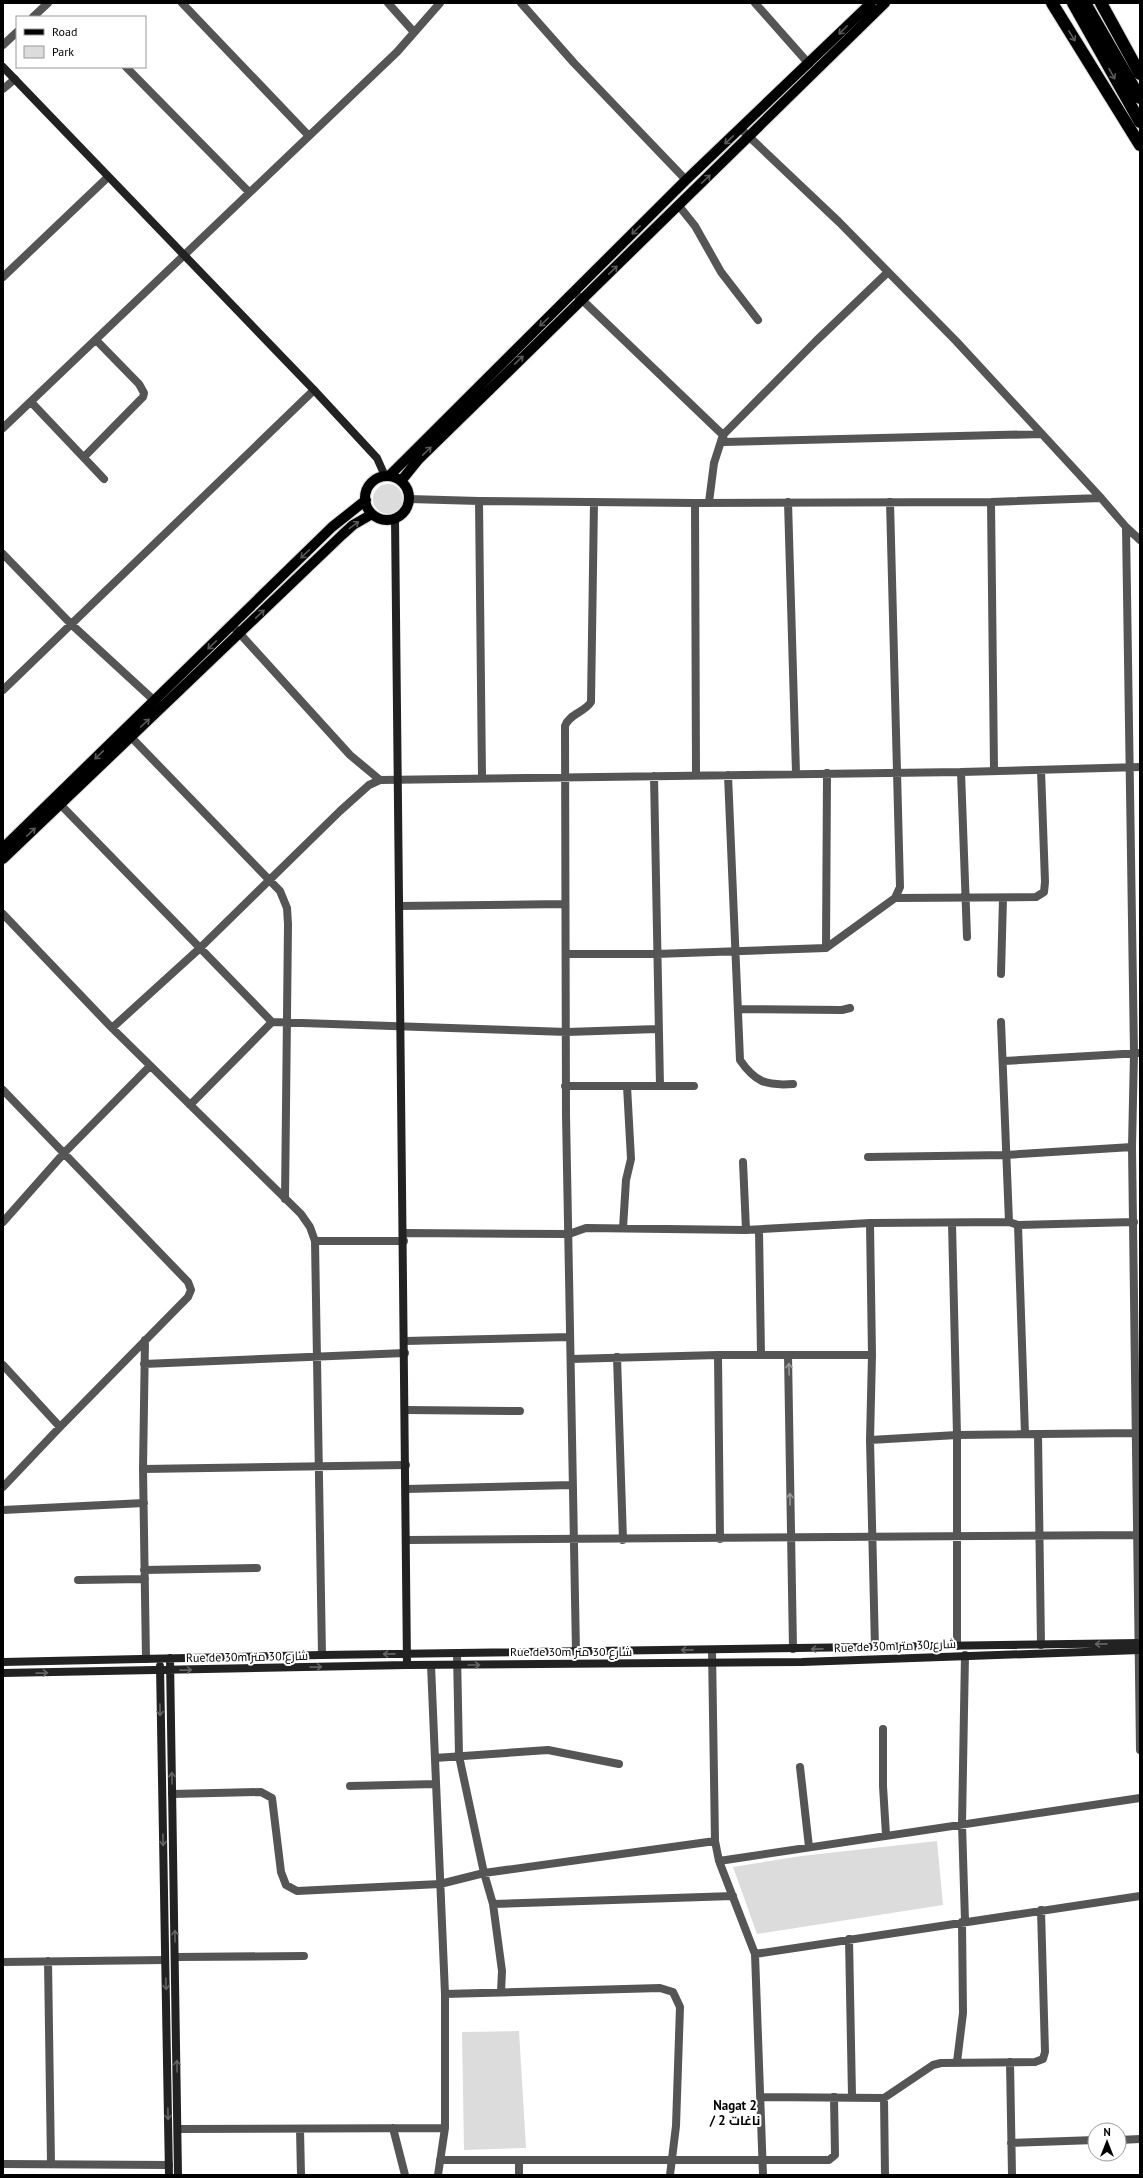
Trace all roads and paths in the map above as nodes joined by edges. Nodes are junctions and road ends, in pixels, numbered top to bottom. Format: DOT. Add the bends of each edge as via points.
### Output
graph roads {
  1 [pos="48,3"];
  2 [pos="182,3"];
  3 [pos="388,3"];
  4 [pos="440,3"];
  5 [pos="521,3"];
  6 [pos="755,3"];
  7 [pos="871,3"];
  8 [pos="885,3"];
  9 [pos="1052,3"];
  10 [pos="1073,3"];
  11 [pos="1085,3"];
  12 [pos="1101,3"];
  13 [pos="34,16"];
  14 [pos="413,32"];
  15 [pos="16,33"];
  16 [pos="3,44"];
  17 [pos="809,64"];
  18 [pos="3,67"];
  19 [pos="127,68"];
  20 [pos="1140,74"];
  21 [pos="15,79"];
  22 [pos="3,89"];
  23 [pos="1140,98"];
  24 [pos="1140,122"];
  25 [pos="741,129"];
  26 [pos="309,136"];
  27 [pos="750,136"];
  28 [pos="1140,145"];
  29 [pos="108,177"];
  30 [pos="686,180"];
  31 [pos="249,192"];
  32 [pos="679,206"];
  33 [pos="183,255"];
  34 [pos="888,272"];
  35 [pos="3,277"];
  36 [pos="574,292"];
  37 [pos="582,300"];
  38 [pos="758,320"];
  39 [pos="96,340"];
  40 [pos="314,390"];
  41 [pos="31,402"];
  42 [pos="466,406"];
  43 [pos="3,428"];
  44 [pos="1042,434"];
  45 [pos="723,435"];
  46 [pos="84,457"];
  47 [pos="387,476"];
  48 [pos="104,480"];
  49 [pos="401,481"];
  50 [pos="1102,498"];
  51 [pos="409,499"];
  52 [pos="366,500"];
  53 [pos="479,501"];
  54 [pos="594,502"];
  55 [pos="709,502"];
  56 [pos="788,502"];
  57 [pos="890,502"];
  58 [pos="991,502"];
  59 [pos="695,503"];
  60 [pos="372,514"];
  61 [pos="395,518"];
  62 [pos="1126,527"];
  63 [pos="1140,540"];
  64 [pos="3,554"];
  65 [pos="71,624"];
  66 [pos="232,625"];
  67 [pos="240,633"];
  68 [pos="3,690"];
  69 [pos="154,700"];
  70 [pos="161,708"];
  71 [pos="130,736"];
  72 [pos="1128,767"];
  73 [pos="1140,767"];
  74 [pos="994,770"];
  75 [pos="1041,770"];
  76 [pos="898,772"];
  77 [pos="961,772"];
  78 [pos="827,773"];
  79 [pos="728,774"];
  80 [pos="796,774"];
  81 [pos="696,775"];
  82 [pos="654,776"];
  83 [pos="482,778"];
  84 [pos="565,778"];
  85 [pos="380,780"];
  86 [pos="397,780"];
  87 [pos="57,801"];
  88 [pos="3,848"];
  89 [pos="3,859"];
  90 [pos="270,880"];
  91 [pos="895,898"];
  92 [pos="1002,898"];
  93 [pos="965,899"];
  94 [pos="565,904"];
  95 [pos="399,906"];
  96 [pos="3,914"];
  97 [pos="967,937"];
  98 [pos="826,948"];
  99 [pos="199,949"];
  100 [pos="736,952"];
  101 [pos="566,954"];
  102 [pos="656,954"];
  103 [pos="1002,974"];
  104 [pos="850,1008"];
  105 [pos="739,1009"];
  106 [pos="272,1022"];
  107 [pos="1002,1022"];
  108 [pos="288,1023"];
  109 [pos="401,1026"];
  110 [pos="112,1028"];
  111 [pos="657,1030"];
  112 [pos="567,1032"];
  113 [pos="1137,1052"];
  114 [pos="1004,1062"];
  115 [pos="150,1066"];
  116 [pos="793,1084"];
  117 [pos="565,1086"];
  118 [pos="626,1086"];
  119 [pos="660,1086"];
  120 [pos="694,1086"];
  121 [pos="3,1090"];
  122 [pos="190,1105"];
  123 [pos="1136,1135"];
  124 [pos="1132,1147"];
  125 [pos="65,1152"];
  126 [pos="1006,1155"];
  127 [pos="868,1157"];
  128 [pos="743,1162"];
  129 [pos="285,1199"];
  130 [pos="3,1222"];
  131 [pos="1009,1222"];
  132 [pos="1134,1222"];
  133 [pos="870,1223"];
  134 [pos="952,1223"];
  135 [pos="1018,1226"];
  136 [pos="623,1228"];
  137 [pos="746,1230"];
  138 [pos="759,1230"];
  139 [pos="568,1234"];
  140 [pos="404,1237"];
  141 [pos="315,1241"];
  142 [pos="1137,1248"];
  143 [pos="570,1337"];
  144 [pos="144,1340"];
  145 [pos="405,1341"];
  146 [pos="405,1353"];
  147 [pos="718,1355"];
  148 [pos="788,1355"];
  149 [pos="317,1356"];
  150 [pos="761,1356"];
  151 [pos="872,1356"];
  152 [pos="617,1357"];
  153 [pos="571,1359"];
  154 [pos="144,1364"];
  155 [pos="3,1366"];
  156 [pos="406,1410"];
  157 [pos="520,1411"];
  158 [pos="60,1427"];
  159 [pos="1137,1433"];
  160 [pos="1025,1434"];
  161 [pos="1038,1434"];
  162 [pos="958,1435"];
  163 [pos="870,1440"];
  164 [pos="1139,1456"];
  165 [pos="406,1465"];
  166 [pos="318,1467"];
  167 [pos="143,1469"];
  168 [pos="573,1485"];
  169 [pos="3,1487"];
  170 [pos="406,1488"];
  171 [pos="144,1504"];
  172 [pos="3,1510"];
  173 [pos="1039,1535"];
  174 [pos="1139,1535"];
  175 [pos="873,1537"];
  176 [pos="790,1538"];
  177 [pos="957,1538"];
  178 [pos="720,1539"];
  179 [pos="407,1540"];
  180 [pos="574,1540"];
  181 [pos="623,1540"];
  182 [pos="257,1568"];
  183 [pos="144,1570"];
  184 [pos="144,1579"];
  185 [pos="78,1580"];
  186 [pos="1041,1645"];
  187 [pos="958,1646"];
  188 [pos="1139,1646"];
  189 [pos="875,1648"];
  190 [pos="793,1649"];
  191 [pos="712,1650"];
  192 [pos="576,1652"];
  193 [pos="457,1653"];
  194 [pos="407,1654"];
  195 [pos="322,1655"];
  196 [pos="965,1655"];
  197 [pos="170,1658"];
  198 [pos="146,1659"];
  199 [pos="160,1659"];
  200 [pos="3,1662"];
  201 [pos="712,1663"];
  202 [pos="407,1665"];
  203 [pos="431,1665"];
  204 [pos="456,1665"];
  205 [pos="160,1671"];
  206 [pos="170,1671"];
  207 [pos="3,1673"];
  208 [pos="883,1729"];
  209 [pos="1140,1750"];
  210 [pos="459,1756"];
  211 [pos="435,1758"];
  212 [pos="619,1764"];
  213 [pos="800,1767"];
  214 [pos="436,1784"];
  215 [pos="350,1786"];
  216 [pos="172,1794"];
  217 [pos="1140,1798"];
  218 [pos="962,1824"];
  219 [pos="886,1836"];
  220 [pos="715,1841"];
  221 [pos="809,1847"];
  222 [pos="718,1861"];
  223 [pos="484,1873"];
  224 [pos="440,1884"];
  225 [pos="732,1896"];
  226 [pos="1140,1896"];
  227 [pos="493,1904"];
  228 [pos="1041,1910"];
  229 [pos="964,1922"];
  230 [pos="849,1939"];
  231 [pos="756,1954"];
  232 [pos="176,1956"];
  233 [pos="304,1956"];
  234 [pos="165,1960"];
  235 [pos="48,1961"];
  236 [pos="3,1962"];
  237 [pos="501,1992"];
  238 [pos="445,1994"];
  239 [pos="958,2062"];
  240 [pos="1010,2062"];
  241 [pos="852,2096"];
  242 [pos="761,2097"];
  243 [pos="834,2098"];
  244 [pos="884,2098"];
  245 [pos="393,2128"];
  246 [pos="445,2128"];
  247 [pos="300,2129"];
  248 [pos="178,2130"];
  249 [pos="1140,2139"];
  250 [pos="1087,2140"];
  251 [pos="1127,2140"];
  252 [pos="1011,2143"];
  253 [pos="670,2159"];
  254 [pos="762,2159"];
  255 [pos="440,2160"];
  256 [pos="519,2161"];
  257 [pos="3,2164"];
  258 [pos="51,2164"];
  259 [pos="168,2165"];
  260 [pos="169,2175"];
  261 [pos="178,2175"];
  262 [pos="301,2175"];
  263 [pos="405,2175"];
  264 [pos="438,2175"];
  265 [pos="519,2175"];
  266 [pos="670,2175"];
  267 [pos="762,2175"];
  268 [pos="885,2175"];
  269 [pos="1012,2175"];
  1 -- 13 [label="street"];
  2 -- 26 [label="street"];
  3 -- 14 [label="street"];
  4 -- 14 [label="street"];
  5 -- 30 [label="street" via="574,63"];
  6 -- 17 [label="street"];
  7 -- 17 [label="main road, one-way"];
  8 -- 27 [label="main road"];
  9 -- 28 [label="highway, one-way"];
  10 -- 24 [label="highway, one-way"];
  11 -- 23 [label="highway"];
  12 -- 20 [label="highway"];
  14 -- 26 [label="street" via="397,52"];
  15 -- 16 [label="street"];
  17 -- 25 [label="main road"];
  18 -- 21 [label="street"];
  19 -- 31 [label="street"];
  21 -- 22 [label="street"];
  21 -- 29 [label="street"];
  25 -- 27 [label="street"];
  25 -- 30 [label="main road, one-way"];
  26 -- 31 [label="street"];
  32 -- 27 [label="main road, one-way"];
  27 -- 34 [label="street"];
  29 -- 33 [label="street"];
  29 -- 35 [label="street"];
  30 -- 36 [label="main road, one-way"];
  31 -- 33 [label="street"];
  37 -- 32 [label="main road, one-way"];
  32 -- 38 [label="street" via="695,226 721,272"];
  33 -- 39 [label="street"];
  33 -- 40 [label="street"];
  34 -- 44 [label="street"];
  34 -- 45 [label="street"];
  36 -- 37 [label="street"];
  36 -- 42 [label="main road, one-way"];
  42 -- 37 [label="main road, one-way"];
  37 -- 45 [label="street"];
  39 -- 41 [label="street"];
  39 -- 46 [label="street" via="144,392 143,397"];
  40 -- 47 [label="street" via="377,458"];
  40 -- 65 [label="street"];
  41 -- 43 [label="street"];
  41 -- 46 [label="street"];
  42 -- 47 [label="main road"];
  49 -- 42 [label="main road, one-way"];
  44 -- 45 [label="street" via="731,443 724,442"];
  44 -- 50 [label="street"];
  45 -- 55 [label="street" via="714,463"];
  46 -- 48 [label="street"];
  47 -- 49 [label="main road"];
  47 -- 52 [label="main road" via="378,478 368,487"];
  49 -- 51 [label="main road" via="408,489"];
  50 -- 58 [label="street"];
  50 -- 62 [label="street"];
  51 -- 53 [label="street"];
  51 -- 61 [label="main road" via="405,510"];
  52 -- 60 [label="main road"];
  52 -- 66 [label="main road, one-way" via="332,527"];
  53 -- 54 [label="street"];
  53 -- 83 [label="street"];
  54 -- 59 [label="street"];
  54 -- 84 [label="street" via="592,697 589,706 569,720 565,726"];
  55 -- 56 [label="street"];
  55 -- 59 [label="street"];
  56 -- 57 [label="street"];
  56 -- 80 [label="street"];
  57 -- 58 [label="street"];
  57 -- 76 [label="street"];
  58 -- 74 [label="street"];
  59 -- 81 [label="street"];
  60 -- 61 [label="main road" via="383,519"];
  67 -- 60 [label="main road, one-way" via="353,525"];
  61 -- 86 [label="street"];
  62 -- 63 [label="street"];
  62 -- 72 [label="street"];
  64 -- 65 [label="street"];
  65 -- 68 [label="street"];
  65 -- 69 [label="street"];
  66 -- 67 [label="street"];
  66 -- 69 [label="main road, one-way"];
  67 -- 70 [label="main road"];
  67 -- 85 [label="street" via="350,755"];
  69 -- 70 [label="street"];
  69 -- 87 [label="main road, one-way"];
  71 -- 70 [label="main road, one-way"];
  71 -- 87 [label="main road"];
  71 -- 90 [label="street"];
  72 -- 73 [label="street"];
  72 -- 75 [label="street"];
  72 -- 113 [label="street"];
  74 -- 75 [label="street"];
  74 -- 77 [label="street"];
  75 -- 92 [label="street" via="1044,892 1036,897"];
  76 -- 77 [label="street"];
  76 -- 78 [label="street"];
  76 -- 91 [label="street" via="900,887"];
  77 -- 93 [label="street"];
  78 -- 80 [label="street"];
  78 -- 98 [label="street"];
  79 -- 80 [label="street"];
  79 -- 81 [label="street"];
  79 -- 100 [label="street"];
  81 -- 82 [label="street"];
  82 -- 84 [label="street"];
  82 -- 102 [label="street"];
  83 -- 84 [label="street"];
  83 -- 86 [label="street"];
  84 -- 94 [label="street"];
  85 -- 86 [label="street"];
  85 -- 90 [label="street" via="369,785"];
  86 -- 95 [label="street"];
  87 -- 88 [label="main road"];
  89 -- 87 [label="main road, one-way"];
  87 -- 99 [label="street"];
  90 -- 99 [label="street"];
  90 -- 108 [label="street" via="280,891 287,908"];
  91 -- 93 [label="street"];
  91 -- 98 [label="street"];
  92 -- 93 [label="street"];
  92 -- 103 [label="street"];
  93 -- 97 [label="street"];
  94 -- 95 [label="street"];
  94 -- 101 [label="street"];
  95 -- 109 [label="street"];
  96 -- 110 [label="street"];
  98 -- 100 [label="street"];
  99 -- 106 [label="street"];
  99 -- 110 [label="street"];
  100 -- 102 [label="street"];
  100 -- 105 [label="street"];
  101 -- 102 [label="street"];
  101 -- 112 [label="street"];
  102 -- 111 [label="street"];
  104 -- 105 [label="street"];
  105 -- 116 [label="street" via="740,1060 750,1075 765,1084"];
  106 -- 108 [label="street"];
  106 -- 122 [label="street"];
  107 -- 114 [label="street"];
  108 -- 109 [label="street"];
  108 -- 129 [label="street"];
  109 -- 112 [label="street"];
  109 -- 140 [label="street"];
  110 -- 115 [label="street"];
  111 -- 112 [label="street"];
  111 -- 119 [label="street"];
  112 -- 117 [label="street"];
  113 -- 114 [label="street"];
  113 -- 123 [label="street"];
  114 -- 126 [label="street"];
  115 -- 122 [label="street"];
  115 -- 125 [label="street"];
  117 -- 118 [label="street"];
  117 -- 139 [label="street"];
  118 -- 119 [label="street"];
  118 -- 136 [label="street" via="631,1159 626,1180"];
  119 -- 120 [label="street"];
  121 -- 125 [label="street"];
  122 -- 129 [label="street"];
  123 -- 124 [label="street"];
  124 -- 126 [label="street"];
  124 -- 132 [label="street"];
  125 -- 130 [label="street"];
  125 -- 144 [label="street" via="188,1282 191,1290 188,1297"];
  126 -- 127 [label="street"];
  126 -- 131 [label="street"];
  128 -- 137 [label="street"];
  129 -- 141 [label="street" via="310,1226"];
  131 -- 134 [label="street"];
  131 -- 135 [label="street"];
  132 -- 135 [label="street"];
  132 -- 142 [label="street"];
  133 -- 134 [label="street"];
  133 -- 138 [label="street"];
  133 -- 151 [label="street"];
  134 -- 162 [label="street"];
  135 -- 160 [label="street"];
  136 -- 137 [label="street"];
  136 -- 139 [label="street" via="586,1228"];
  137 -- 138 [label="street"];
  138 -- 150 [label="street"];
  139 -- 140 [label="street"];
  139 -- 143 [label="street"];
  140 -- 141 [label="street"];
  140 -- 145 [label="street"];
  141 -- 149 [label="street"];
  142 -- 159 [label="street"];
  143 -- 145 [label="street"];
  143 -- 153 [label="street"];
  144 -- 154 [label="street"];
  144 -- 158 [label="street"];
  145 -- 146 [label="street"];
  146 -- 149 [label="street"];
  146 -- 156 [label="street"];
  147 -- 150 [label="street"];
  147 -- 152 [label="street"];
  147 -- 178 [label="street"];
  148 -- 150 [label="street"];
  148 -- 151 [label="street"];
  176 -- 148 [label="street, one-way"];
  149 -- 154 [label="street"];
  149 -- 166 [label="street"];
  151 -- 163 [label="street"];
  152 -- 153 [label="street"];
  152 -- 181 [label="street"];
  153 -- 168 [label="street"];
  154 -- 167 [label="street"];
  155 -- 158 [label="street"];
  156 -- 157 [label="street"];
  156 -- 165 [label="street"];
  158 -- 169 [label="street"];
  159 -- 161 [label="street"];
  159 -- 164 [label="street"];
  160 -- 161 [label="street"];
  160 -- 162 [label="street"];
  161 -- 173 [label="street"];
  162 -- 163 [label="street"];
  162 -- 177 [label="street"];
  163 -- 175 [label="street"];
  164 -- 174 [label="street"];
  165 -- 166 [label="street"];
  165 -- 170 [label="street"];
  166 -- 167 [label="street"];
  166 -- 195 [label="street"];
  167 -- 171 [label="street"];
  168 -- 170 [label="street"];
  168 -- 180 [label="street"];
  170 -- 179 [label="street"];
  171 -- 172 [label="street"];
  171 -- 183 [label="street"];
  173 -- 174 [label="street"];
  173 -- 177 [label="street"];
  173 -- 186 [label="street"];
  174 -- 188 [label="street"];
  175 -- 176 [label="street"];
  175 -- 177 [label="street"];
  175 -- 189 [label="street"];
  176 -- 178 [label="street"];
  176 -- 190 [label="street"];
  177 -- 187 [label="street"];
  178 -- 181 [label="street"];
  179 -- 180 [label="street"];
  179 -- 194 [label="street"];
  180 -- 181 [label="street"];
  180 -- 192 [label="street"];
  182 -- 183 [label="street"];
  183 -- 184 [label="street"];
  184 -- 185 [label="street"];
  184 -- 198 [label="street"];
  186 -- 187 [label="street, Rue de 30m شارع 30 متر"];
  188 -- 186 [label="street, Rue de 30m شارع 30 متر, one-way"];
  187 -- 189 [label="street, Rue de 30m شارع 30 متر"];
  188 -- 196 [label="street, Rue de 30m شارع 30 متر"];
  188 -- 209 [label="street"];
  189 -- 190 [label="street, Rue de 30m شارع 30 متر, one-way"];
  190 -- 191 [label="street, Rue de 30m شارع 30 متر"];
  191 -- 192 [label="street, Rue de 30m شارع 30 متر, one-way"];
  191 -- 201 [label="street"];
  192 -- 193 [label="street, Rue de 30m شارع 30 متر"];
  193 -- 194 [label="street, Rue de 30m شارع 30 متر"];
  193 -- 204 [label="street"];
  194 -- 195 [label="street, Rue de 30m شارع 30 متر, one-way"];
  194 -- 202 [label="street"];
  195 -- 197 [label="street, Rue de 30m شارع 30 متر"];
  196 -- 201 [label="street, Rue de 30m شارع 30 متر"];
  196 -- 218 [label="street"];
  197 -- 199 [label="street, Rue de 30m شارع 30 متر"];
  197 -- 206 [label="street"];
  198 -- 199 [label="street, Rue de 30m شارع 30 متر"];
  198 -- 200 [label="street, Rue de 30m شارع 30 متر"];
  199 -- 205 [label="street"];
  204 -- 201 [label="street, Rue de 30m شارع 30 متر, one-way"];
  201 -- 220 [label="street"];
  202 -- 203 [label="street, Rue de 30m شارع 30 متر"];
  206 -- 202 [label="street, Rue de 30m شارع 30 متر, one-way"];
  203 -- 204 [label="street, Rue de 30m شارع 30 متر"];
  203 -- 211 [label="street"];
  204 -- 210 [label="street"];
  205 -- 206 [label="street, Rue de 30m شارع 30 متر"];
  207 -- 205 [label="street, Rue de 30m شارع 30 متر, one-way"];
  205 -- 234 [label="street, one-way"];
  216 -- 206 [label="street, one-way"];
  208 -- 219 [label="street"];
  210 -- 211 [label="street"];
  210 -- 212 [label="street" via="548,1750"];
  210 -- 223 [label="street"];
  211 -- 214 [label="street"];
  213 -- 221 [label="street"];
  214 -- 215 [label="street"];
  214 -- 224 [label="street"];
  216 -- 224 [label="street" via="261,1792 272,1798 281,1872 286,1885 297,1891"];
  232 -- 216 [label="street, one-way"];
  217 -- 218 [label="street"];
  218 -- 219 [label="street"];
  218 -- 229 [label="street"];
  219 -- 221 [label="street"];
  220 -- 222 [label="street"];
  220 -- 223 [label="street"];
  221 -- 222 [label="street"];
  222 -- 225 [label="street"];
  223 -- 224 [label="street"];
  223 -- 227 [label="street"];
  224 -- 238 [label="street"];
  225 -- 227 [label="street"];
  225 -- 231 [label="street"];
  226 -- 228 [label="street"];
  227 -- 237 [label="street" via="502,1971"];
  228 -- 229 [label="street"];
  228 -- 240 [label="street" via="1045,2052 1043,2059 1035,2062"];
  229 -- 230 [label="street"];
  229 -- 239 [label="street" via="963,2013"];
  230 -- 231 [label="street"];
  230 -- 241 [label="street"];
  231 -- 242 [label="street"];
  232 -- 233 [label="street"];
  248 -- 232 [label="street, one-way"];
  234 -- 235 [label="street"];
  234 -- 259 [label="street, one-way"];
  235 -- 236 [label="street"];
  235 -- 258 [label="street"];
  237 -- 238 [label="street"];
  237 -- 253 [label="street" via="660,1988 673,1992 680,2007 676,2126"];
  238 -- 246 [label="street"];
  239 -- 240 [label="street"];
  239 -- 244 [label="street" via="934,2065"];
  240 -- 252 [label="street"];
  241 -- 243 [label="street"];
  241 -- 244 [label="street"];
  242 -- 243 [label="street"];
  242 -- 254 [label="street"];
  243 -- 254 [label="street" via="833,2158"];
  244 -- 268 [label="street"];
  245 -- 246 [label="street"];
  245 -- 247 [label="street"];
  245 -- 263 [label="street"];
  246 -- 255 [label="street"];
  247 -- 248 [label="street"];
  247 -- 262 [label="street"];
  248 -- 261 [label="street"];
  249 -- 251 [label="street"];
  250 -- 252 [label="street"];
  252 -- 269 [label="street"];
  253 -- 254 [label="street"];
  253 -- 256 [label="street"];
  253 -- 266 [label="street"];
  254 -- 267 [label="street"];
  255 -- 256 [label="street"];
  255 -- 264 [label="street"];
  256 -- 265 [label="street"];
  257 -- 258 [label="street"];
  258 -- 259 [label="street"];
  259 -- 260 [label="street"];
}
